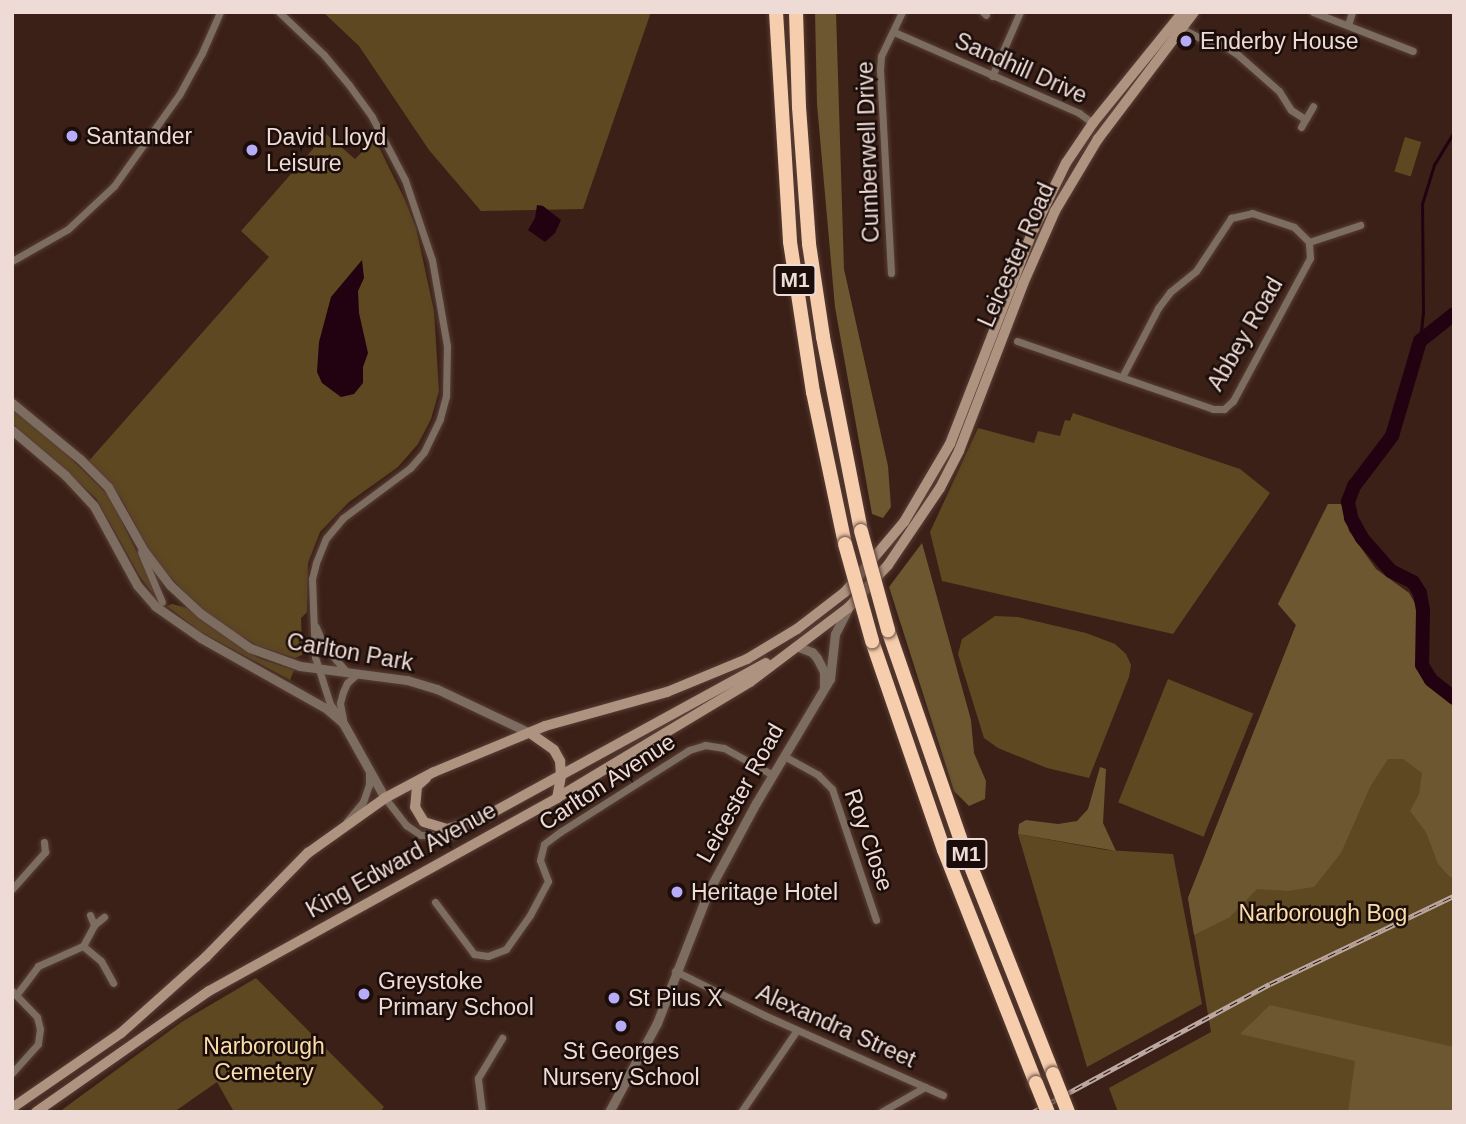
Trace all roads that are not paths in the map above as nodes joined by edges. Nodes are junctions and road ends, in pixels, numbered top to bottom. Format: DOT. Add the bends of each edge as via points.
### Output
graph roads {
  1 [pos="219,12"];
  2 [pos="279,12"];
  3 [pos="776,12"];
  4 [pos="796,12"];
  5 [pos="902,12"];
  6 [pos="1020,12"];
  7 [pos="1184,12"];
  8 [pos="1194,12"];
  9 [pos="1313,12"];
  10 [pos="1352,12"];
  11 [pos="1348,25"];
  12 [pos="1182,29"];
  13 [pos="894,32"];
  14 [pos="1413,51"];
  15 [pos="992,76"];
  16 [pos="1313,106"];
  17 [pos="1305,119"];
  18 [pos="1093,123"];
  19 [pos="1301,127"];
  20 [pos="1360,225"];
  21 [pos="1310,242"];
  22 [pos="12,261"];
  23 [pos="891,274"];
  24 [pos="1017,341"];
  25 [pos="1122,377"];
  26 [pos="12,403"];
  27 [pos="12,430"];
  28 [pos="904,522"];
  29 [pos="910,535"];
  30 [pos="137,538"];
  31 [pos="162,602"];
  32 [pos="848,608"];
  33 [pos="315,627"];
  34 [pos="793,648"];
  35 [pos="317,668"];
  36 [pos="345,670"];
  37 [pos="358,673"];
  38 [pos="824,687"];
  39 [pos="343,723"];
  40 [pos="530,733"];
  41 [pos="784,756"];
  42 [pos="369,766"];
  43 [pos="434,772"];
  44 [pos="773,775"];
  45 [pos="561,776"];
  46 [pos="385,798"];
  47 [pos="557,798"];
  48 [pos="479,820"];
  49 [pos="338,832"];
  50 [pos="44,842"];
  51 [pos="13,888"];
  52 [pos="435,902"];
  53 [pos="90,915"];
  54 [pos="104,917"];
  55 [pos="876,920"];
  56 [pos="94,925"];
  57 [pos="83,946"];
  58 [pos="675,971"];
  59 [pos="113,983"];
  60 [pos="15,993"];
  61 [pos="797,1030"];
  62 [pos="502,1038"];
  63 [pos="12,1073"];
  64 [pos="925,1087"];
  65 [pos="943,1095"];
  66 [pos="12,1108"];
  67 [pos="36,1112"];
  68 [pos="482,1112"];
  69 [pos="608,1112"];
  70 [pos="741,1112"];
  71 [pos="881,1112"];
  72 [pos="1048,1112"];
  73 [pos="1068,1112"];
  1 -- 22 [label="street" via="178,95 114,186 68,229"];
  2 -- 33 [label="street" via="349,85 391,151 422,223 447,346 446,396 424,452 410,468 343,518 326,538 312,579"];
  3 -- 72 [label="highway, M1, bridge" via="790,242 811,379 845,544 872,641 944,850"];
  4 -- 73 [label="highway, M1, bridge" via="809,244 861,531 888,630 964,849"];
  5 -- 13 [label="street, Cumberwell Drive"];
  6 -- 15 [label="street"];
  7 -- 18 [label="main road, Leicester Road"];
  8 -- 12 [label="main road, Leicester Road"];
  9 -- 11 [label="street"];
  10 -- 11 [label="street"];
  11 -- 14 [label="street"];
  12 -- 17 [label="street" via="1237,54"];
  12 -- 29 [label="main road, Leicester Road" via="1098,139 1055,211 959,451"];
  13 -- 15 [label="street, Sandhill Drive"];
  13 -- 23 [label="street, Cumberwell Drive" via="881,56 880,70"];
  15 -- 18 [label="street, Sandhill Drive"];
  16 -- 17 [label="street"];
  17 -- 19 [label="street"];
  18 -- 28 [label="main road, Leicester Road" via="1053,187 950,444"];
  20 -- 21 [label="street"];
  21 -- 25 [label="street" via="1294,227 1252,214 1231,218 1196,271 1158,308"];
  21 -- 25 [label="street, Abbey Road" via="1310,258 1229,406 1213,409"];
  24 -- 25 [label="street, Abbey Road"];
  26 -- 30 [label="street, Carlton Park" via="108,487"];
  27 -- 39 [label="street, Carlton Park" via="94,506 138,585 155,606 201,638 300,692"];
  28 -- 40 [label="main road, King Edward Avenue" via="845,592 772,646 667,692"];
  29 -- 32 [label="main road, King Edward Avenue"];
  30 -- 31 [label="street"];
  30 -- 35 [label="street, Carlton Park" via="170,585 215,624 263,655"];
  32 -- 34 [label="main road, King Edward Avenue"];
  32 -- 38 [label="street, Leicester Road" via="835,635 833,671"];
  33 -- 35 [label="street"];
  33 -- 36 [label="street"];
  34 -- 38 [label="street" via="812,652 817,658 824,672"];
  34 -- 45 [label="main road, King Edward Avenue"];
  34 -- 47 [label="main road, King Edward Avenue" via="750,682"];
  35 -- 36 [label="street, Carlton Park"];
  35 -- 39 [label="street" via="330,704"];
  36 -- 37 [label="street, Carlton Park"];
  37 -- 39 [label="street" via="343,692"];
  37 -- 40 [label="street, Carlton Park" via="437,689"];
  38 -- 41 [label="street, Leicester Road"];
  39 -- 42 [label="street, Carlton Park"];
  40 -- 43 [label="main road, King Edward Avenue"];
  40 -- 45 [label="main road" via="554,750"];
  41 -- 44 [label="street, Leicester Road"];
  41 -- 55 [label="street, Roy Close" via="818,775 832,789"];
  42 -- 46 [label="street, Carlton Park"];
  42 -- 49 [label="street" via="363,802"];
  43 -- 46 [label="main road, King Edward Avenue"];
  43 -- 48 [label="main road, King Edward Avenue" via="417,786 415,807 424,822 447,829"];
  44 -- 52 [label="street, Carlton Avenue" via="724,748 705,745 689,750 544,844 540,860 548,881 506,949 488,956 474,954"];
  44 -- 58 [label="street, Leicester Road" via="708,892"];
  45 -- 47 [label="main road"];
  45 -- 48 [label="main road, King Edward Avenue"];
  46 -- 48 [label="street, Carlton Park" via="406,825 421,835 450,836"];
  46 -- 49 [label="main road, King Edward Avenue"];
  47 -- 67 [label="main road, King Edward Avenue" via="209,991"];
  49 -- 66 [label="main road, King Edward Avenue" via="308,853 206,957 121,1033"];
  50 -- 51 [label="street" via="48,854"];
  53 -- 56 [label="street"];
  54 -- 56 [label="street"];
  56 -- 57 [label="street"];
  57 -- 59 [label="street" via="102,961"];
  57 -- 60 [label="street" via="38,966"];
  58 -- 61 [label="street, Alexandra Street"];
  58 -- 69 [label="street, Leicester Road" via="657,1023"];
  60 -- 63 [label="street" via="37,1017 40,1029 38,1044"];
  61 -- 64 [label="street, Alexandra Street"];
  61 -- 70 [label="street"];
  62 -- 68 [label="street" via="478,1078"];
  64 -- 65 [label="street, Alexandra Street"];
  64 -- 71 [label="street"];
}
